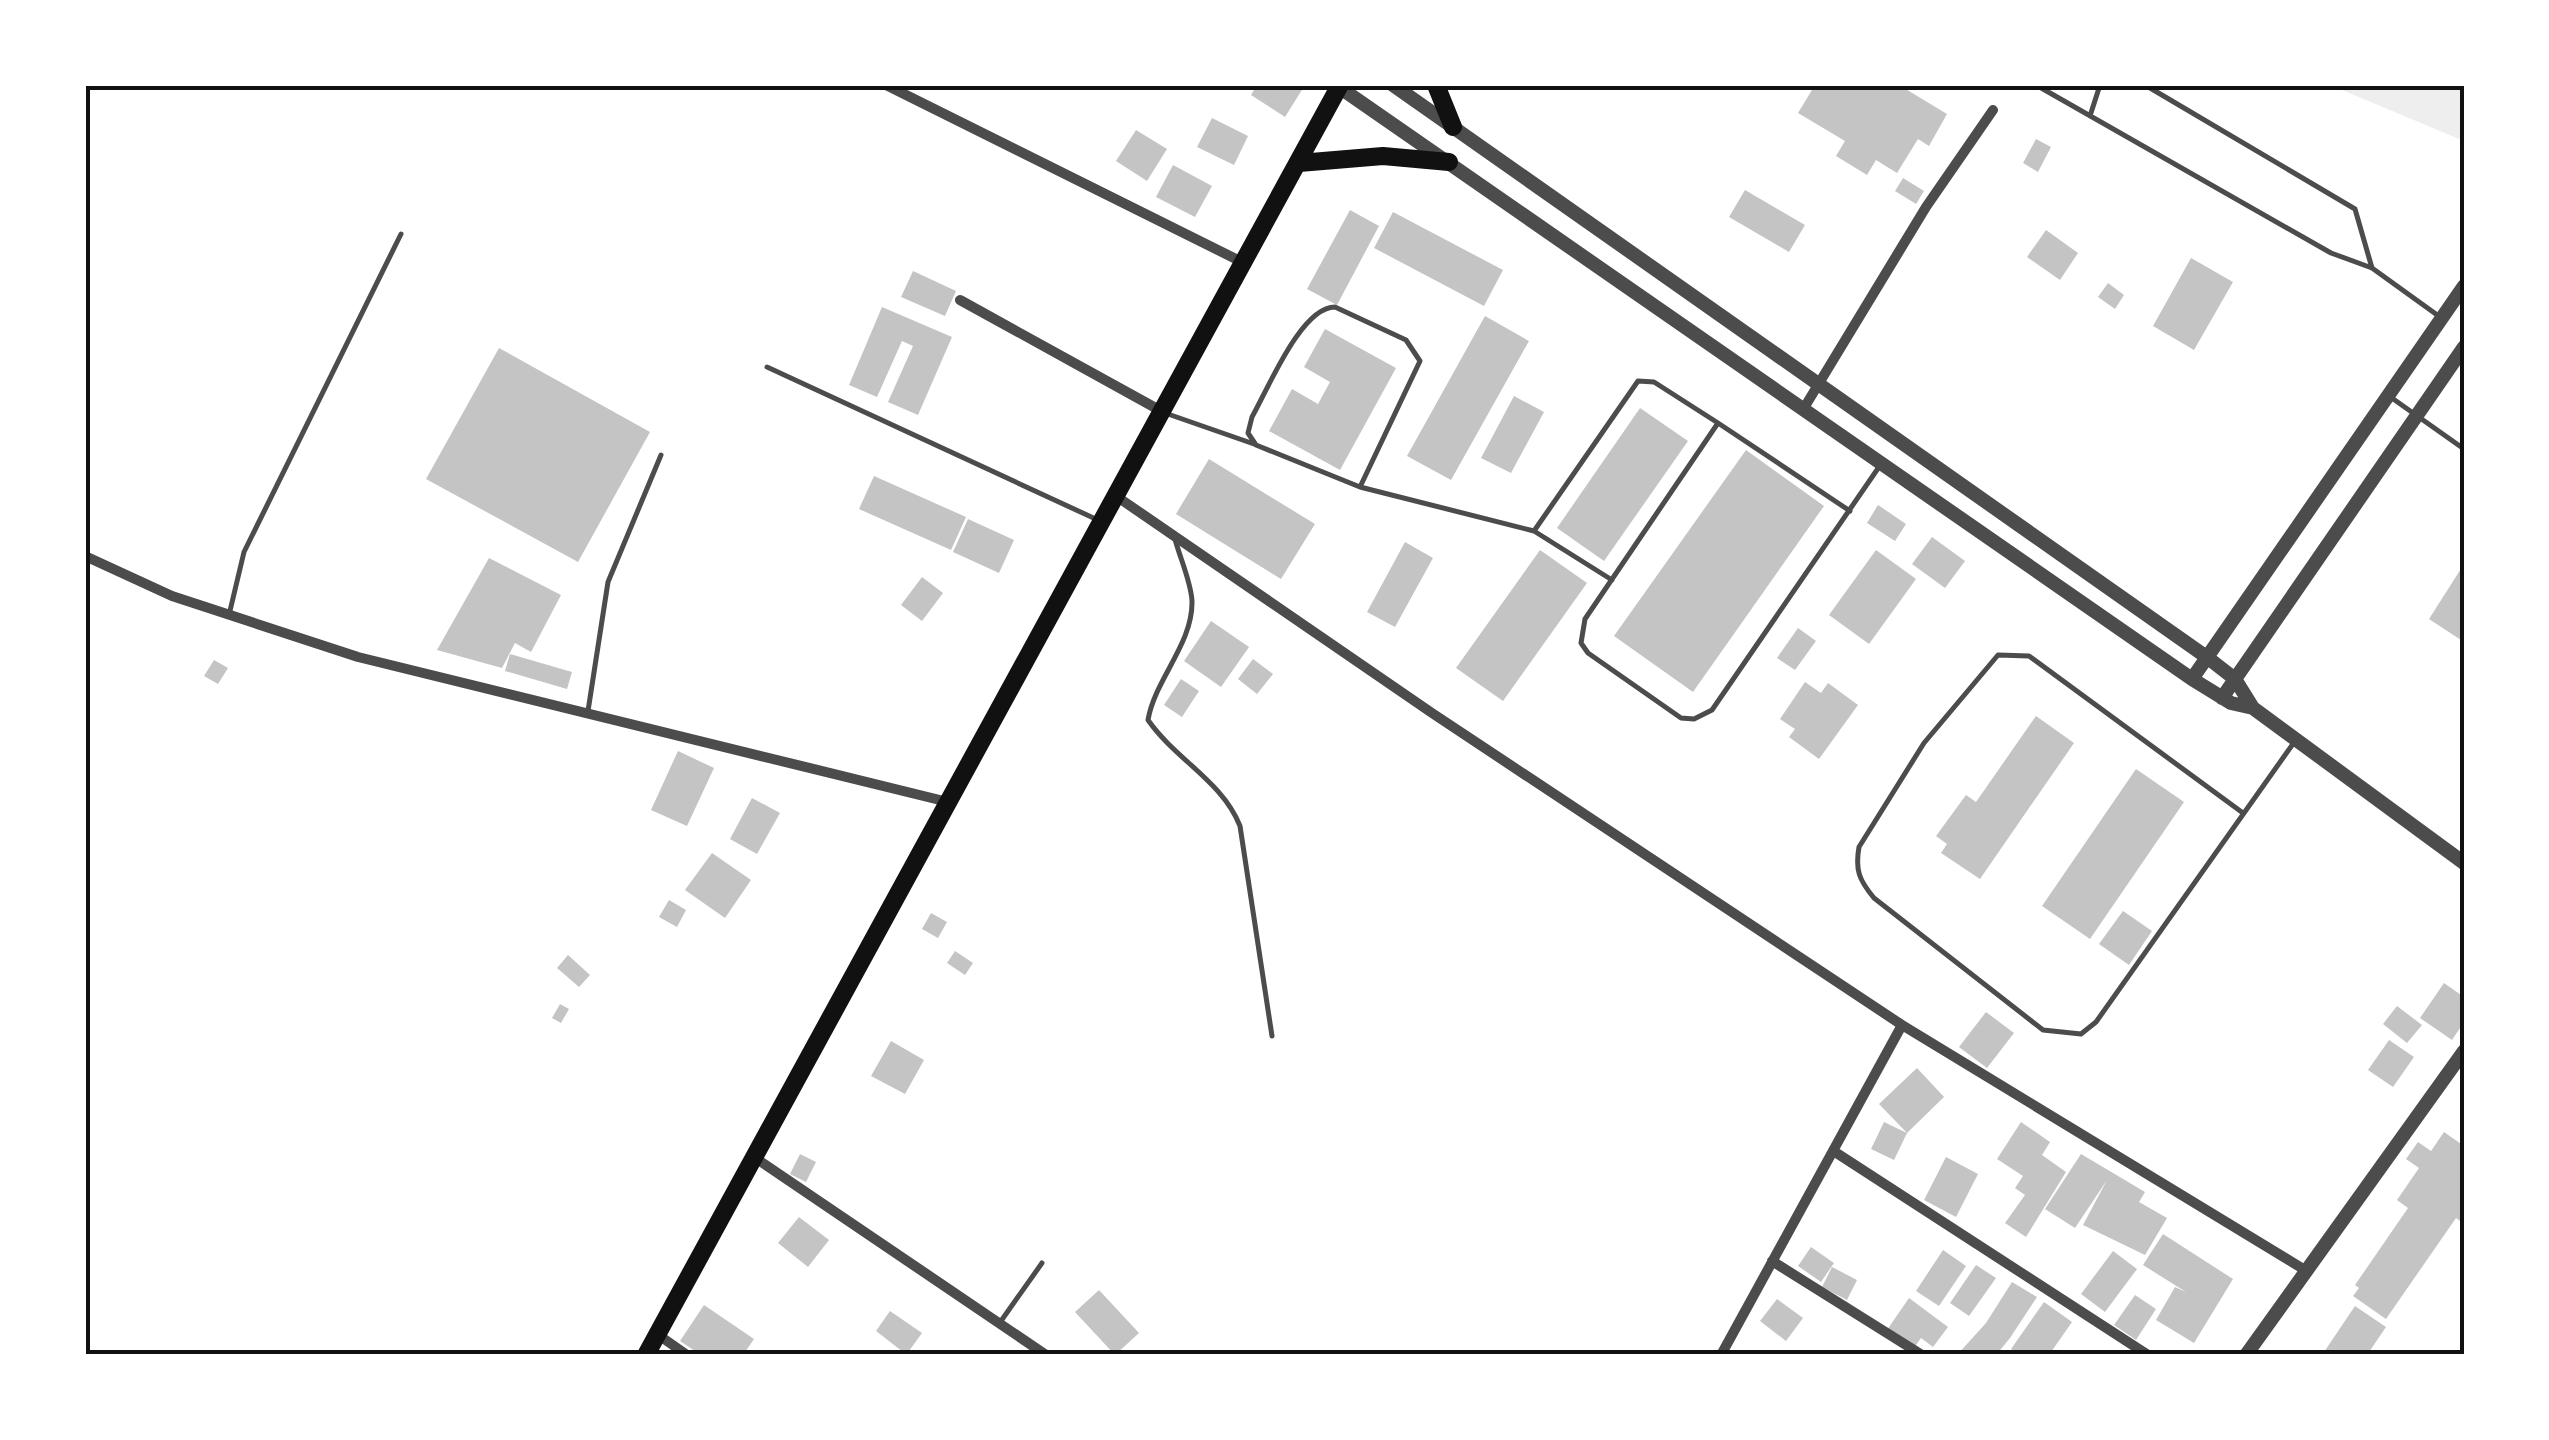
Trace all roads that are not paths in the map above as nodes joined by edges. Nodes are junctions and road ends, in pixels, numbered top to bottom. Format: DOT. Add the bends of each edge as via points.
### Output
graph roads {
  1 [pos="886,85"];
  2 [pos="1393,85"];
  3 [pos="1436,85"];
  4 [pos="2036,85"];
  5 [pos="2100,85"];
  6 [pos="2146,85"];
  7 [pos="1339,86"];
  8 [pos="1993,110"];
  9 [pos="2090,116"];
  10 [pos="1453,127"];
  11 [pos="1449,162"];
  12 [pos="1299,163"];
  13 [pos="401,234"];
  14 [pos="1245,264"];
  15 [pos="2372,268"];
  16 [pos="2464,286"];
  17 [pos="960,300"];
  18 [pos="2442,319"];
  19 [pos="2464,347"];
  20 [pos="767,368"];
  21 [pos="1818,384"];
  22 [pos="2388,396"];
  23 [pos="1804,408"];
  24 [pos="1162,412"];
  25 [pos="2417,416"];
  26 [pos="1718,423"];
  27 [pos="1256,445"];
  28 [pos="2464,449"];
  29 [pos="661,455"];
  30 [pos="1883,462"];
  31 [pos="1360,487"];
  32 [pos="1116,496"];
  33 [pos="1850,511"];
  34 [pos="1102,522"];
  35 [pos="1534,532"];
  36 [pos="1174,535"];
  37 [pos="85,556"];
  38 [pos="1612,580"];
  39 [pos="229,614"];
  40 [pos="2208,658"];
  41 [pos="2192,679"];
  42 [pos="2235,679"];
  43 [pos="2222,698"];
  44 [pos="2253,708"];
  45 [pos="587,714"];
  46 [pos="2295,742"];
  47 [pos="948,802"];
  48 [pos="2243,813"];
  49 [pos="2464,863"];
  50 [pos="1902,1025"];
  51 [pos="1272,1036"];
  52 [pos="2464,1050"];
  53 [pos="1835,1152"];
  54 [pos="754,1158"];
  55 [pos="1772,1261"];
  56 [pos="1042,1262"];
  57 [pos="2305,1270"];
  58 [pos="1000,1324"];
  59 [pos="657,1334"];
  60 [pos="646,1355"];
  61 [pos="686,1355"];
  62 [pos="1046,1355"];
  63 [pos="1721,1355"];
  64 [pos="1922,1355"];
  65 [pos="2148,1355"];
  66 [pos="2246,1355"];
  1 -- 14 [label="street"];
  2 -- 10 [label="street"];
  3 -- 10 [label="main road"];
  4 -- 9 [label="lane"];
  5 -- 9 [label="lane"];
  6 -- 15 [label="lane" via="2355,209"];
  7 -- 11 [label="street"];
  7 -- 12 [label="main road"];
  8 -- 21 [label="street"];
  9 -- 15 [label="lane" via="2331,253"];
  10 -- 21 [label="street"];
  11 -- 12 [label="main road" via="1384,156"];
  11 -- 23 [label="street"];
  12 -- 14 [label="main road"];
  13 -- 39 [label="lane" via="244,552"];
  14 -- 24 [label="main road"];
  15 -- 18 [label="lane"];
  16 -- 18 [label="street"];
  17 -- 24 [label="street"];
  18 -- 22 [label="street"];
  19 -- 25 [label="street"];
  20 -- 34 [label="lane"];
  21 -- 23 [label="street"];
  21 -- 40 [label="street"];
  22 -- 25 [label="lane"];
  22 -- 40 [label="street"];
  23 -- 30 [label="street"];
  24 -- 27 [label="lane"];
  24 -- 32 [label="main road"];
  25 -- 28 [label="lane"];
  25 -- 42 [label="street"];
  26 -- 33 [label="lane"];
  26 -- 35 [label="lane" via="1654,382 1638,381"];
  26 -- 38 [label="lane"];
  27 -- 31 [label="lane"];
  27 -- 31 [label="lane" via="1248,425 1305,322 1335,306 1406,340 1420,360"];
  29 -- 45 [label="lane" via="608,582"];
  30 -- 33 [label="lane"];
  30 -- 41 [label="street"];
  31 -- 35 [label="lane"];
  32 -- 34 [label="main road"];
  32 -- 36 [label="street"];
  33 -- 38 [label="lane" via="1704,716 1681,718 1581,643 1586,619"];
  34 -- 47 [label="main road"];
  35 -- 38 [label="lane"];
  36 -- 50 [label="street"];
  36 -- 51 [label="lane" via="1192,600 1148,720 1230,801 1240,826"];
  37 -- 39 [label="street"];
  39 -- 45 [label="street" via="358,657"];
  40 -- 41 [label="street"];
  40 -- 42 [label="street"];
  41 -- 43 [label="street"];
  42 -- 43 [label="street"];
  42 -- 44 [label="street"];
  43 -- 44 [label="street"];
  44 -- 46 [label="street"];
  45 -- 47 [label="street"];
  46 -- 48 [label="lane"];
  46 -- 49 [label="street"];
  47 -- 54 [label="main road"];
  48 -- 48 [label="lane" via="2096,1022 2081,1034 2043,1030 1874,898 1859,881 1856,865 1859,847 1924,743 1998,655 2029,656"];
  50 -- 53 [label="street"];
  50 -- 57 [label="street"];
  52 -- 57 [label="street"];
  53 -- 55 [label="street"];
  53 -- 65 [label="street"];
  54 -- 58 [label="street"];
  54 -- 59 [label="main road"];
  55 -- 63 [label="street"];
  55 -- 64 [label="street"];
  56 -- 58 [label="lane"];
  57 -- 66 [label="street"];
  58 -- 62 [label="street"];
  59 -- 60 [label="main road"];
  59 -- 61 [label="street"];
}
